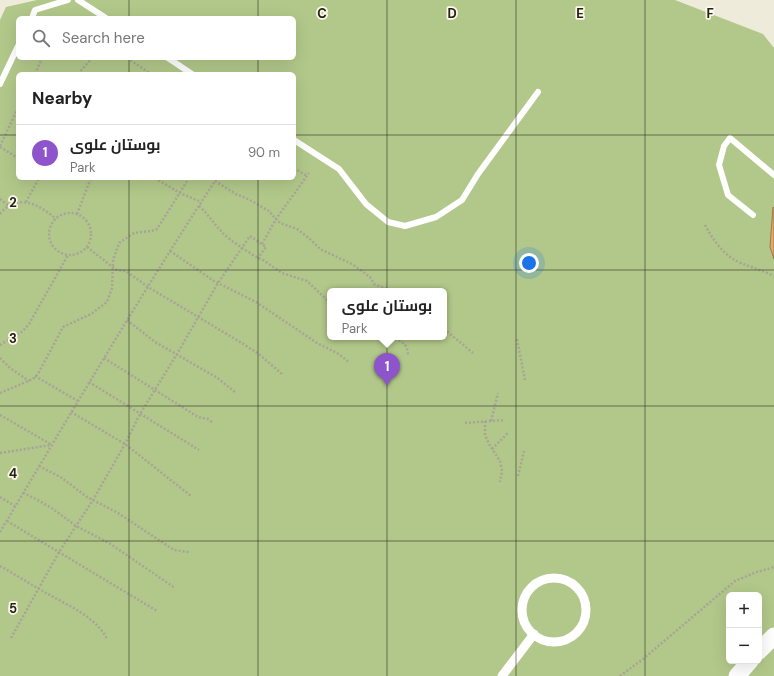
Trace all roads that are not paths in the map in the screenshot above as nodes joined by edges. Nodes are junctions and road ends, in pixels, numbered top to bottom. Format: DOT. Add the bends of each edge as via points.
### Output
graph roads {
  1 [pos="68,0"];
  2 [pos="78,0"];
  3 [pos="33,16"];
  4 [pos="103,16"];
  5 [pos="16,50"];
  6 [pos="171,60"];
  7 [pos="189,72"];
  8 [pos="0,84"];
  9 [pos="538,92"];
  10 [pos="296,141"];
  11 [pos="774,175"];
  12 [pos="753,215"];
  13 [pos="534,634"];
  14 [pos="774,636"];
  15 [pos="762,648"];
  16 [pos="747,664"];
  17 [pos="502,676"];
  18 [pos="737,676"];
  1 -- 3 [label="lane" via="35,10"];
  2 -- 4 [label="lane"];
  5 -- 8 [label="lane"];
  6 -- 7 [label="lane"];
  9 -- 10 [label="lane" via="462,200 436,217 405,226 388,222 366,204 339,169"];
  11 -- 12 [label="lane" via="730,138 724,146 719,165 728,195"];
  13 -- 13 [label="street" via="543,640 554,642 564,640 580,628 585,619 585,599 573,583 564,579 543,580 533,585 526,594 522,604 522,616 526,626"];
  13 -- 17 [label="street"];
  14 -- 15 [label="main road"];
  16 -- 18 [label="main road"];
}
